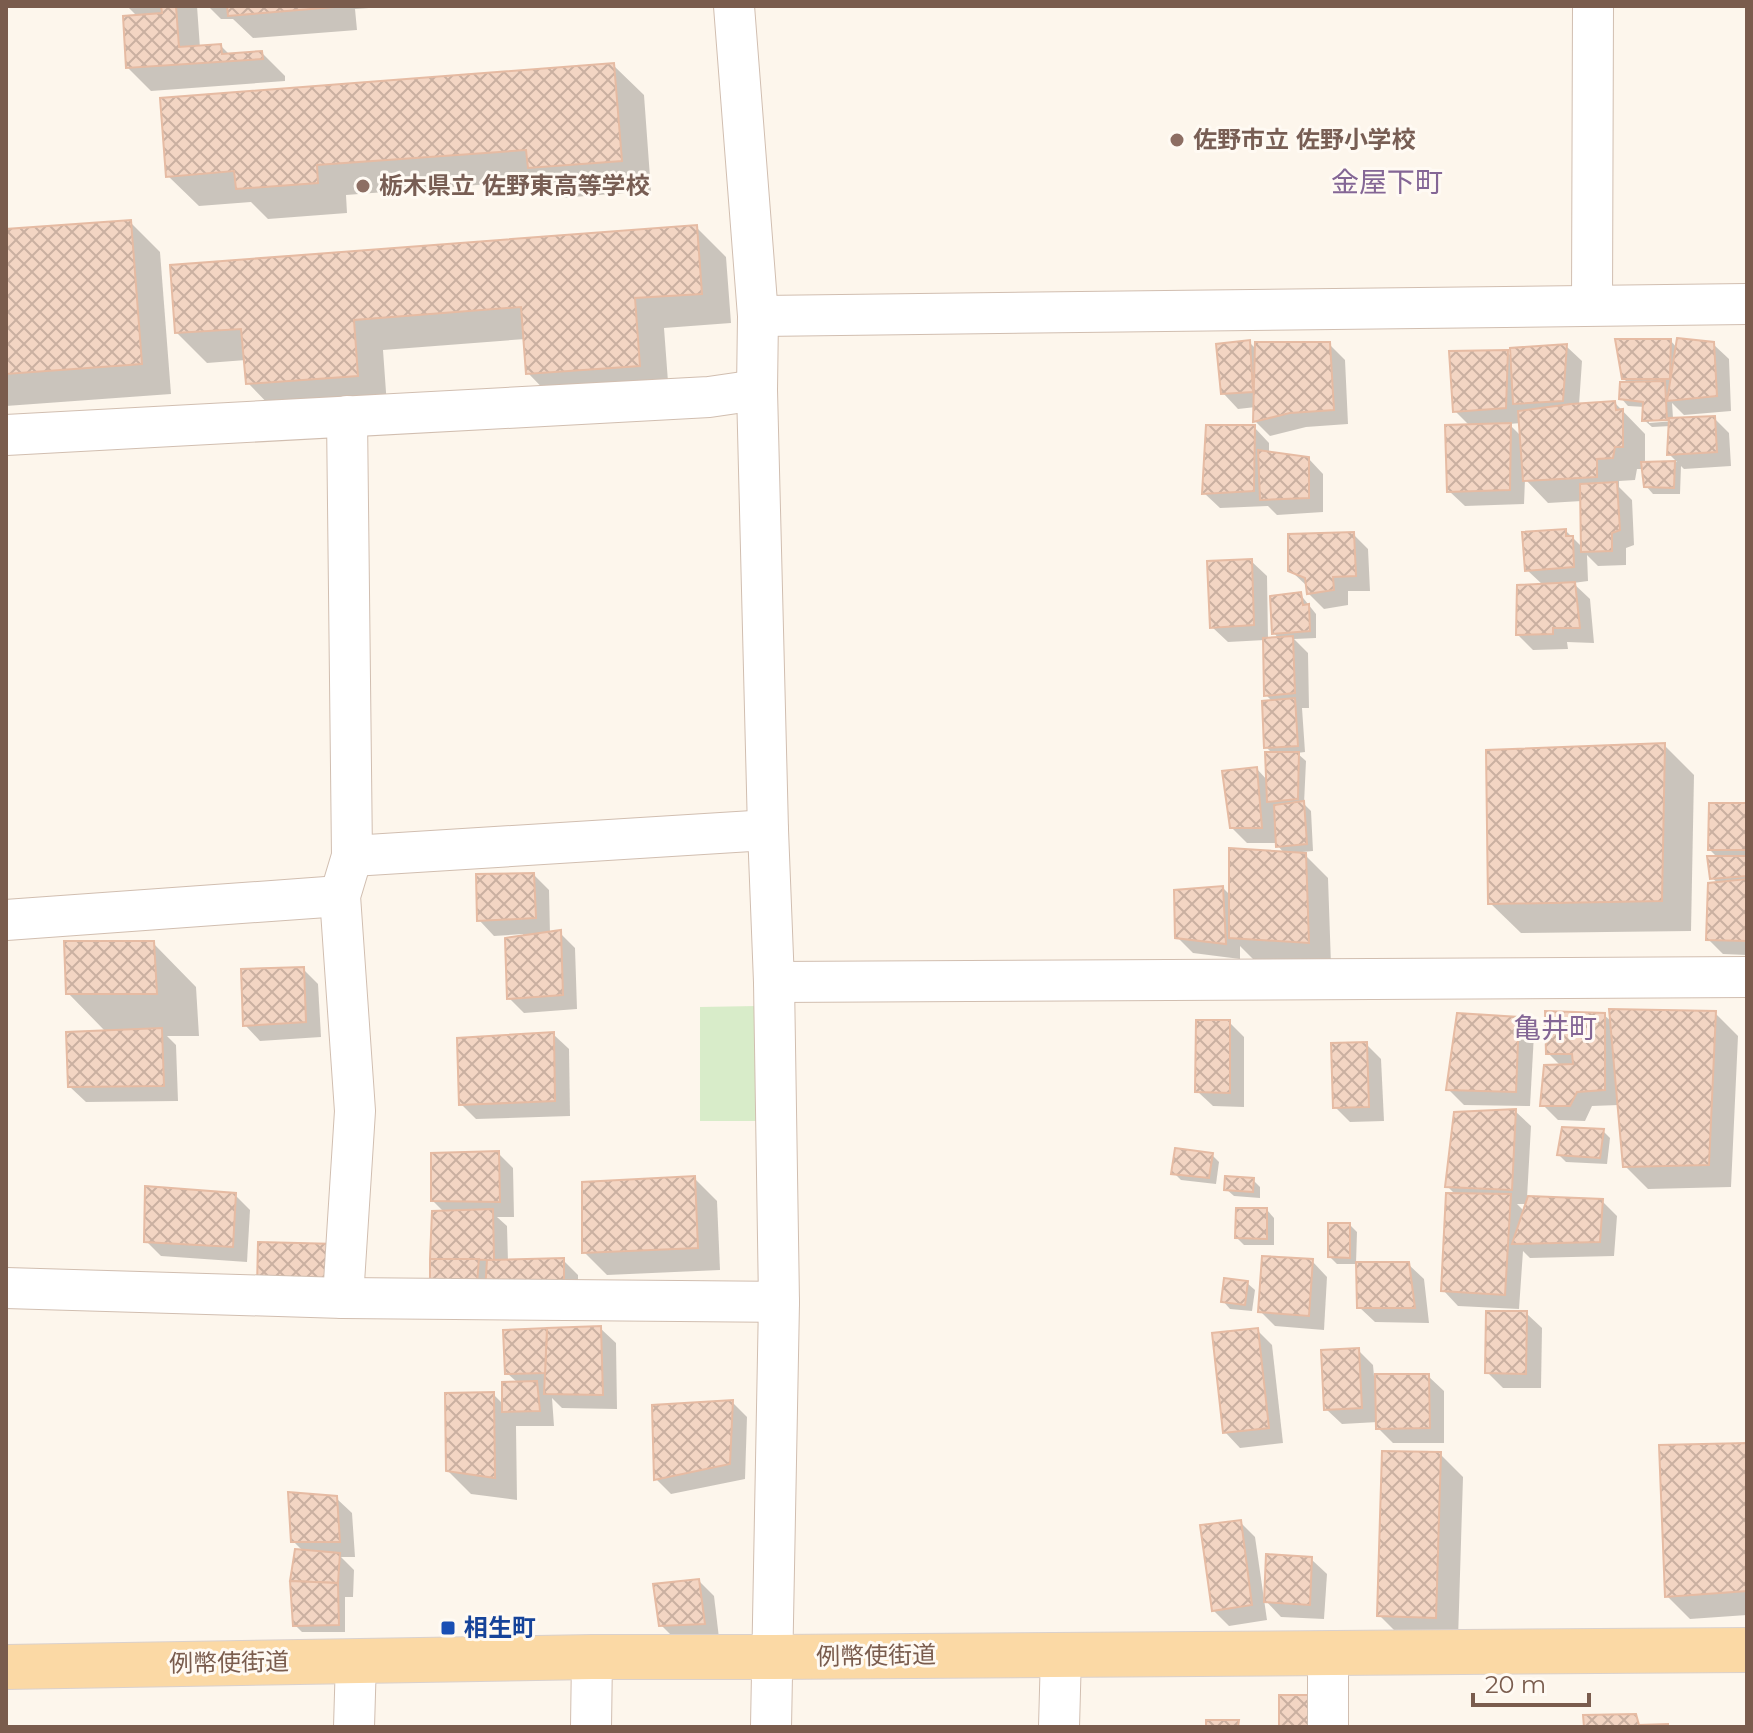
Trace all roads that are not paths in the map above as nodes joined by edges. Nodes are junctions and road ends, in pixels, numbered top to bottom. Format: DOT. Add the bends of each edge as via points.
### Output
graph roads {
  1 [pos="734,6"];
  2 [pos="1593,6"];
  3 [pos="1747,304"];
  4 [pos="1592,305"];
  5 [pos="758,316"];
  6 [pos="757,390"];
  7 [pos="347,416"];
  8 [pos="6,435"];
  9 [pos="768,830"];
  10 [pos="352,856"];
  11 [pos="340,896"];
  12 [pos="6,920"];
  13 [pos="1747,977"];
  14 [pos="774,982"];
  15 [pos="6,1288"];
  16 [pos="343,1298"];
  17 [pos="779,1302"];
  18 [pos="1747,1650"];
  19 [pos="1328,1653"];
  20 [pos="1061,1654"];
  21 [pos="592,1657"];
  22 [pos="773,1657"];
  23 [pos="356,1660"];
  24 [pos="6,1667"];
  25 [pos="354,1727"];
  26 [pos="591,1727"];
  27 [pos="771,1727"];
  28 [pos="1059,1727"];
  29 [pos="1328,1727"];
  1 -- 5 [label="street"];
  2 -- 4 [label="street"];
  3 -- 4 [label="street"];
  4 -- 5 [label="street"];
  5 -- 6 [label="street"];
  6 -- 7 [label="street"];
  6 -- 9 [label="street"];
  7 -- 8 [label="street"];
  7 -- 10 [label="street"];
  9 -- 10 [label="street"];
  9 -- 14 [label="street"];
  10 -- 11 [label="street"];
  11 -- 12 [label="street"];
  11 -- 16 [label="street" via="355,1111"];
  13 -- 14 [label="street"];
  14 -- 17 [label="street"];
  15 -- 16 [label="street"];
  16 -- 17 [label="street"];
  17 -- 22 [label="street"];
  18 -- 19 [label="main road, 例幣使街道"];
  19 -- 20 [label="main road, 例幣使街道"];
  19 -- 29 [label="street"];
  20 -- 22 [label="main road, 例幣使街道"];
  20 -- 28 [label="street"];
  21 -- 22 [label="main road, 例幣使街道"];
  21 -- 23 [label="main road, 例幣使街道"];
  21 -- 26 [label="street"];
  22 -- 27 [label="street"];
  23 -- 24 [label="main road, 例幣使街道"];
  23 -- 25 [label="street"];
}
